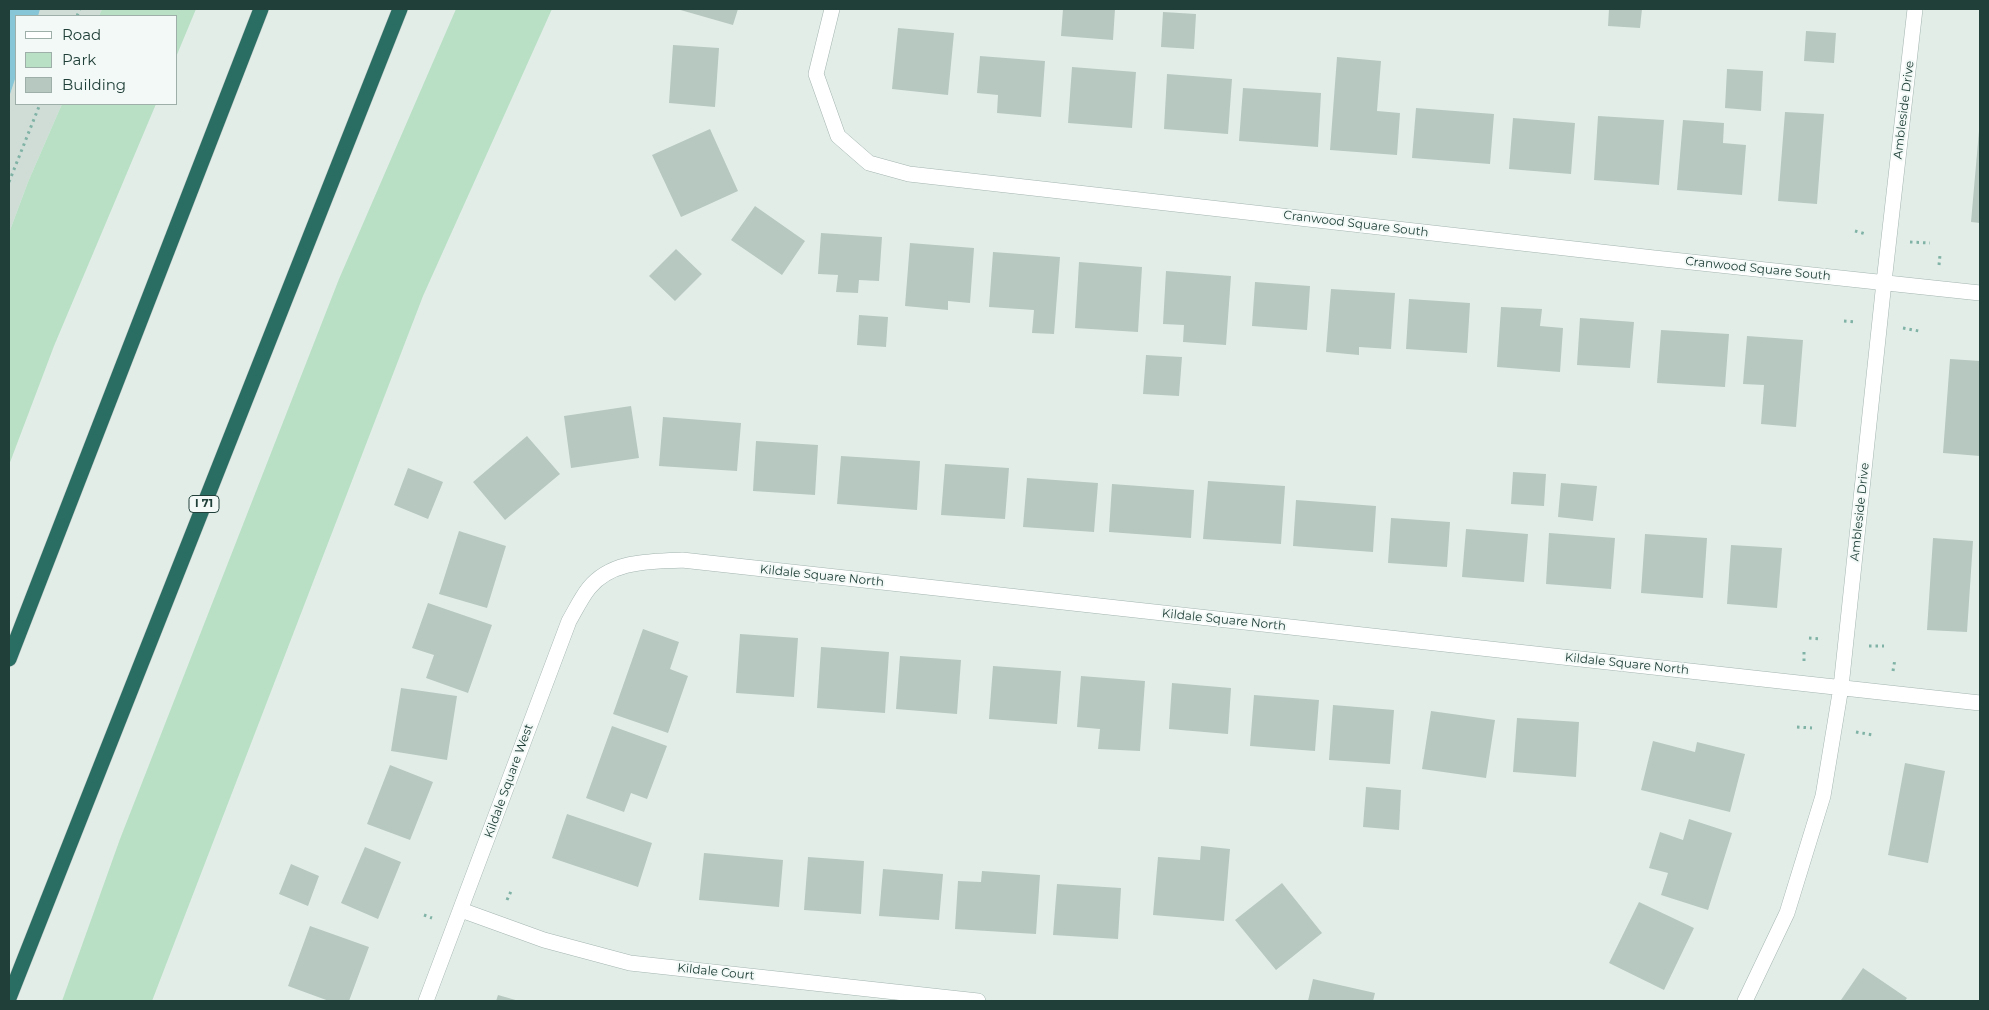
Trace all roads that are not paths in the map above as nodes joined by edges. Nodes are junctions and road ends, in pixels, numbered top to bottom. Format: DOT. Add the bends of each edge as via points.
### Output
graph roads {
  1 [pos="260,9"];
  2 [pos="400,9"];
  3 [pos="832,9"];
  4 [pos="1916,9"];
  5 [pos="1884,282"];
  6 [pos="1980,293"];
  7 [pos="609,571"];
  8 [pos="9,659"];
  9 [pos="1841,687"];
  10 [pos="1980,703"];
  11 [pos="461,910"];
  12 [pos="9,998"];
  13 [pos="426,1001"];
  14 [pos="978,1001"];
  15 [pos="1745,1001"];
  1 -- 8 [label="highway"];
  2 -- 12 [label="highway, I 71"];
  3 -- 5 [label="street, Cranwood Square South" via="816,74 838,136 869,163 909,174"];
  4 -- 5 [label="street, Ambleside Drive"];
  5 -- 6 [label="street, Cranwood Square South"];
  5 -- 9 [label="street, Ambleside Drive"];
  7 -- 9 [label="street, Kildale Square North" via="632,563 682,560"];
  7 -- 11 [label="street, Kildale Square West" via="590,587 569,621"];
  9 -- 10 [label="street, Kildale Square North"];
  9 -- 15 [label="street, Ambleside Drive" via="1818,814 1787,913"];
  11 -- 13 [label="street, Kildale Square West"];
  11 -- 14 [label="street, Kildale Court" via="544,940 630,963"];
}
